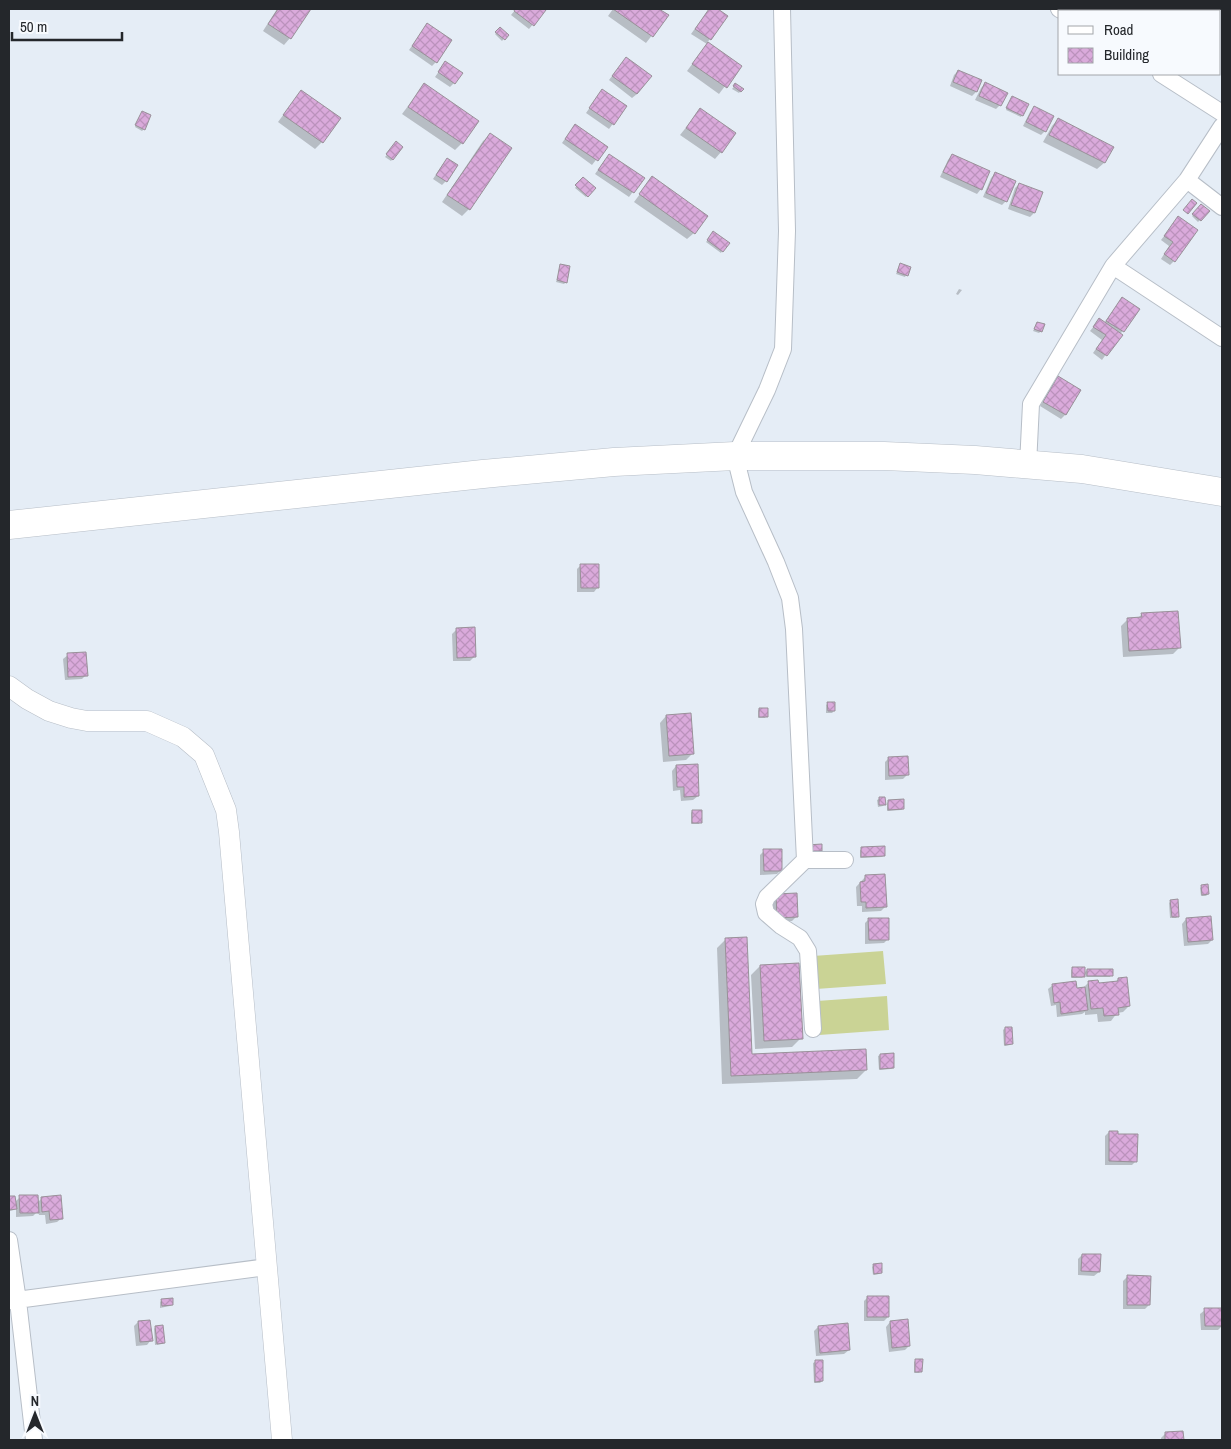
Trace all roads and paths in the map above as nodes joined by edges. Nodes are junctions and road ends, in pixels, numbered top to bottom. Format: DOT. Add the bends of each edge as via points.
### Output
graph roads {
  1 [pos="782,9"];
  2 [pos="1163,75"];
  3 [pos="1222,113"];
  4 [pos="1222,126"];
  5 [pos="1187,180"];
  6 [pos="1222,207"];
  7 [pos="1112,266"];
  8 [pos="1222,338"];
  9 [pos="735,456"];
  10 [pos="1028,465"];
  11 [pos="1222,492"];
  12 [pos="9,525"];
  13 [pos="9,686"];
  14 [pos="805,860"];
  15 [pos="845,860"];
  16 [pos="813,1029"];
  17 [pos="9,1240"];
  18 [pos="267,1267"];
  19 [pos="13,1301"];
  20 [pos="34,1440"];
  21 [pos="282,1440"];
  1 -- 9 [label="street" via="787,231 783,349"];
  2 -- 3 [label="street"];
  4 -- 5 [label="street"];
  5 -- 6 [label="street"];
  5 -- 7 [label="street"];
  7 -- 8 [label="street"];
  7 -- 10 [label="street" via="1031,404"];
  9 -- 10 [label="highway" via="884,456"];
  9 -- 12 [label="highway" via="614,462 483,474"];
  9 -- 14 [label="street" via="744,492 790,598"];
  10 -- 11 [label="highway" via="1082,469"];
  13 -- 18 [label="street" via="49,711 71,718 147,721 182,738 204,755 208,763 226,810 229,832"];
  14 -- 15 [label="street"];
  14 -- 16 [label="street" via="767,897 764,904 766,913 800,938 808,951"];
  17 -- 19 [label="street"];
  18 -- 19 [label="street"];
  18 -- 21 [label="street"];
  19 -- 20 [label="street"];
}
